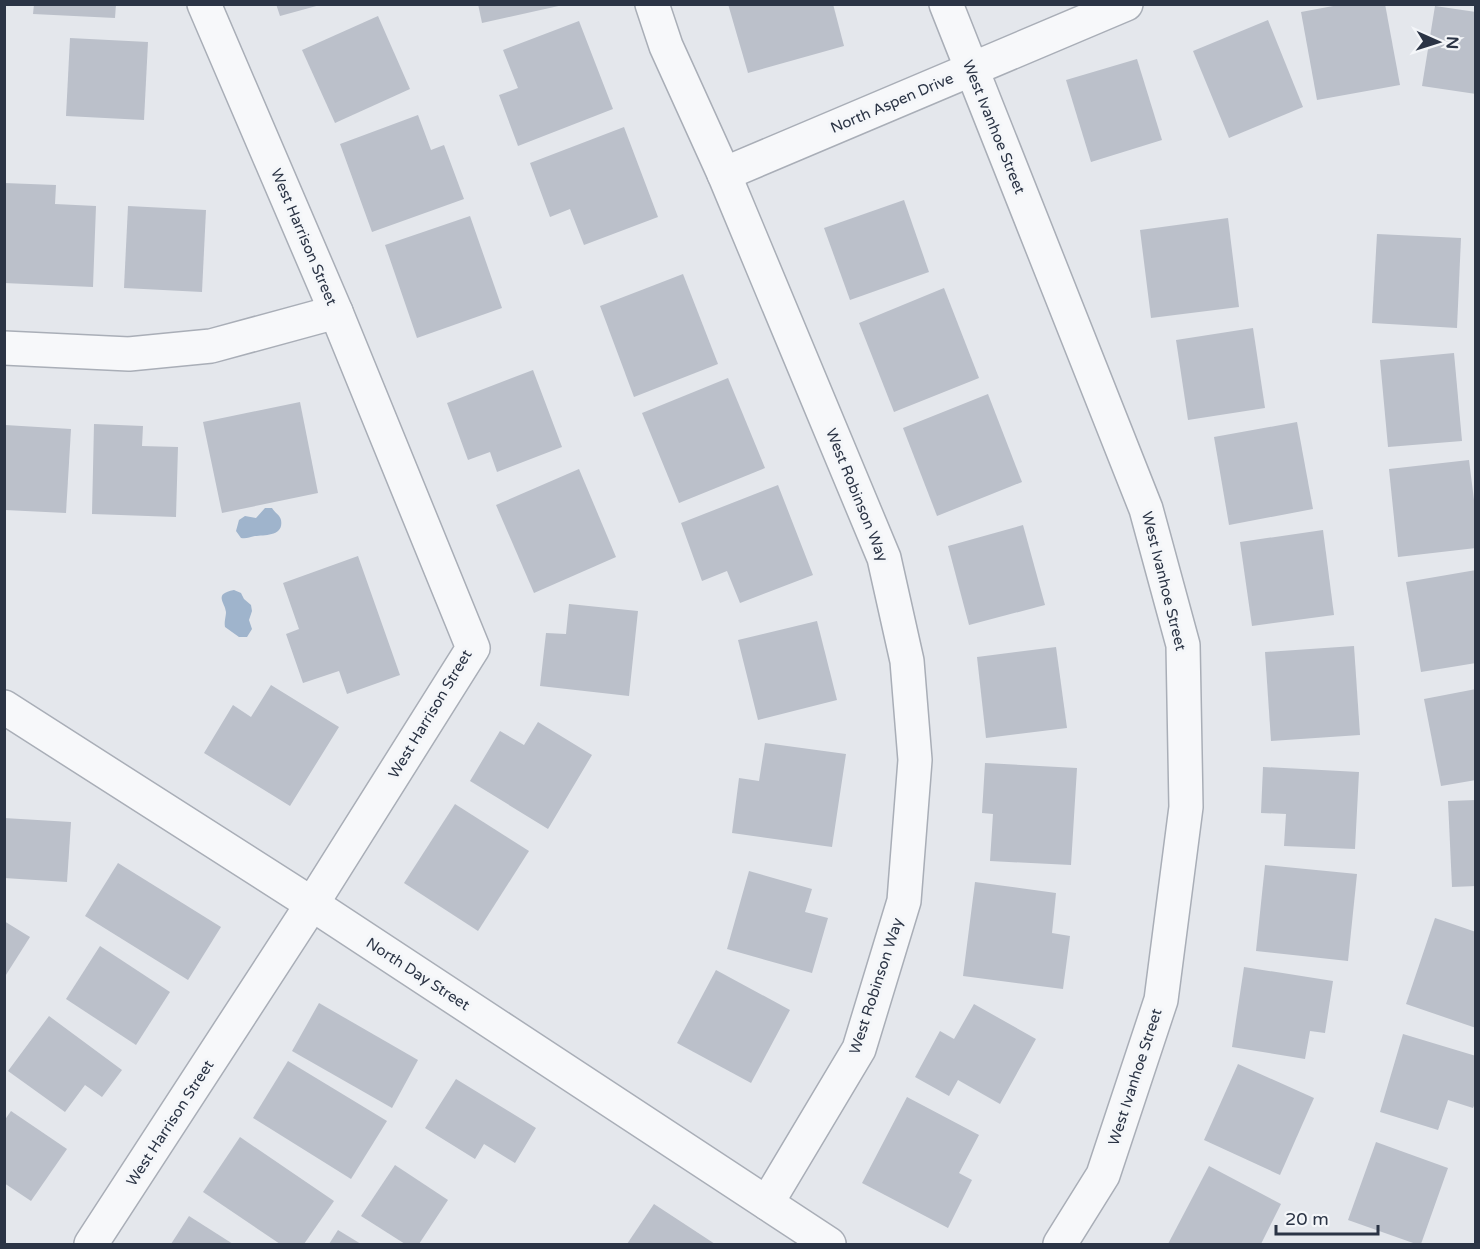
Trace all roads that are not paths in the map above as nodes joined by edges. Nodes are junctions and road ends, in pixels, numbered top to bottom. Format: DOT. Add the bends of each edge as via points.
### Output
graph roads {
  1 [pos="204,4"];
  2 [pos="652,4"];
  3 [pos="946,4"];
  4 [pos="1126,4"];
  5 [pos="971,70"];
  6 [pos="724,174"];
  7 [pos="336,312"];
  8 [pos="4,348"];
  9 [pos="4,707"];
  10 [pos="312,904"];
  11 [pos="767,1203"];
  12 [pos="91,1245"];
  13 [pos="829,1245"];
  14 [pos="1060,1245"];
  1 -- 7 [label="street, West Harrison Street"];
  2 -- 6 [label="street, West Robinson Way" via="666,46"];
  3 -- 5 [label="street, West Ivanhoe Street"];
  4 -- 5 [label="street, North Aspen Drive"];
  5 -- 6 [label="street, North Aspen Drive"];
  5 -- 14 [label="street, West Ivanhoe Street" via="1146,509 1183,645 1186,807 1161,1000 1103,1175"];
  6 -- 11 [label="street, West Robinson Way" via="884,558 907,661 915,760 904,901 859,1049"];
  7 -- 8 [label="street" via="211,346 129,354"];
  7 -- 10 [label="street, West Harrison Street" via="473,648"];
  9 -- 10 [label="street, North Day Street"];
  10 -- 11 [label="street, North Day Street"];
  10 -- 12 [label="street, West Harrison Street"];
  11 -- 13 [label="street, North Day Street"];
}
